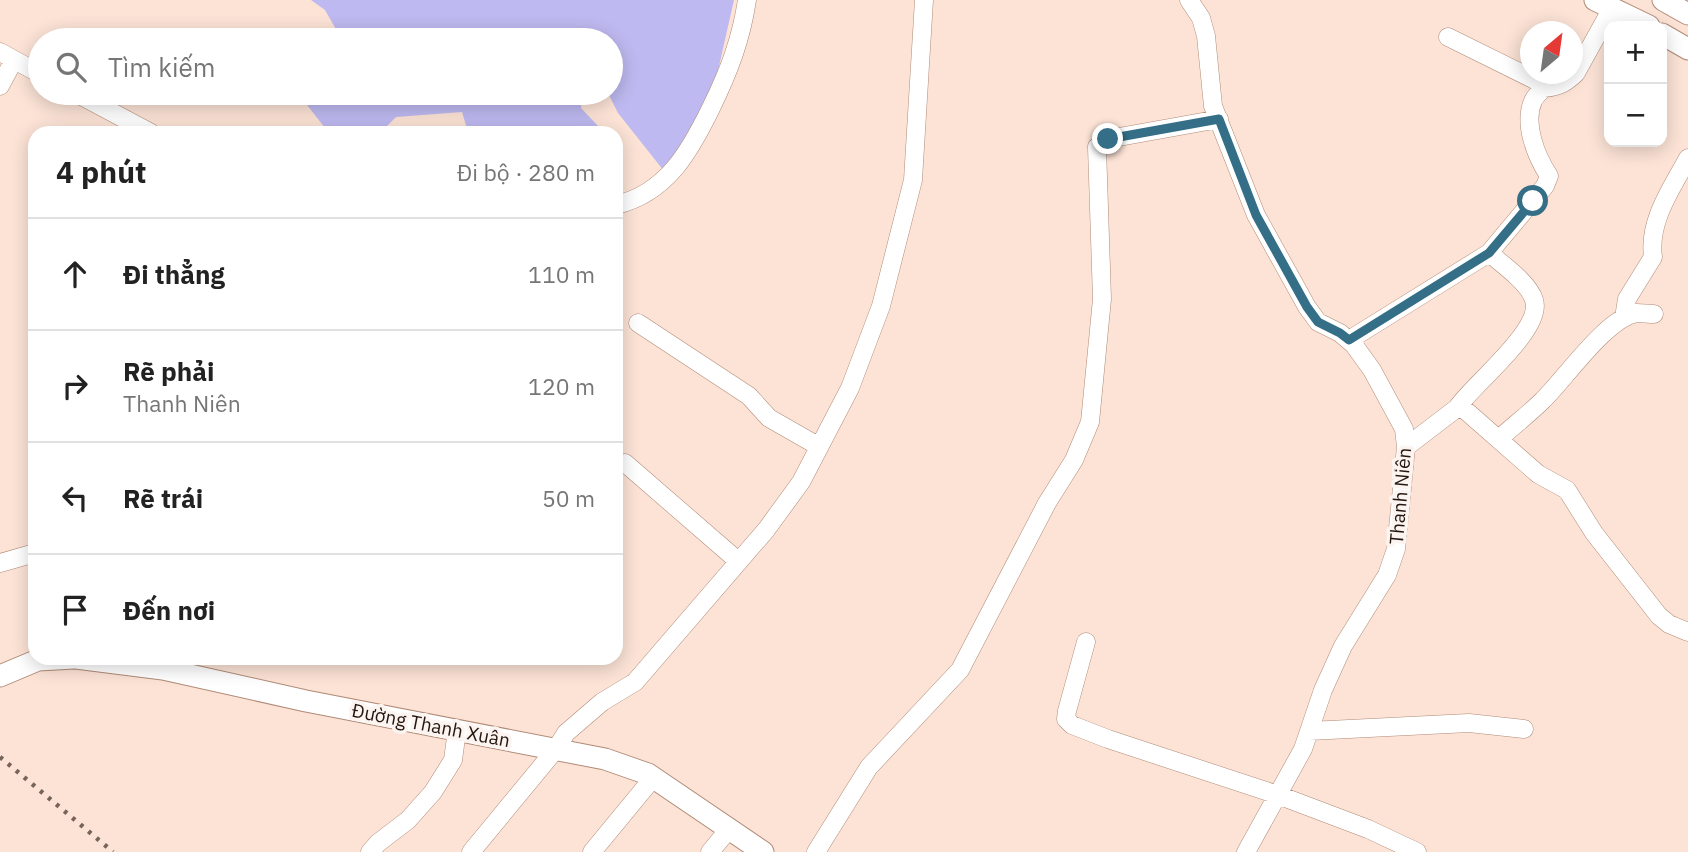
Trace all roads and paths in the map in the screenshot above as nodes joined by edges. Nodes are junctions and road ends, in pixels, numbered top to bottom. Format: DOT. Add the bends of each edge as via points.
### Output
graph roads {
  1 [pos="747,0"];
  2 [pos="924,0"];
  3 [pos="1189,0"];
  4 [pos="1663,0"];
  5 [pos="1603,4"];
  6 [pos="1688,14"];
  7 [pos="1639,21"];
  8 [pos="1448,37"];
  9 [pos="1667,37"];
  10 [pos="1688,48"];
  11 [pos="7,56"];
  12 [pos="28,67"];
  13 [pos="0,86"];
  14 [pos="1544,88"];
  15 [pos="98,105"];
  16 [pos="1219,119"];
  17 [pos="138,126"];
  18 [pos="1688,158"];
  19 [pos="623,203"];
  20 [pos="1489,253"];
  21 [pos="1654,314"];
  22 [pos="1624,318"];
  23 [pos="638,323"];
  24 [pos="1349,340"];
  25 [pos="1457,408"];
  26 [pos="1499,439"];
  27 [pos="818,446"];
  28 [pos="1406,447"];
  29 [pos="625,463"];
  30 [pos="28,554"];
  31 [pos="738,561"];
  32 [pos="0,563"];
  33 [pos="1688,632"];
  34 [pos="1086,642"];
  35 [pos="28,663"];
  36 [pos="131,665"];
  37 [pos="3,670"];
  38 [pos="1524,729"];
  39 [pos="457,730"];
  40 [pos="1310,731"];
  41 [pos="556,749"];
  42 [pos="653,778"];
  43 [pos="1278,795"];
  44 [pos="729,829"];
  45 [pos="370,852"];
  46 [pos="471,852"];
  47 [pos="592,852"];
  48 [pos="710,852"];
  49 [pos="763,852"];
  50 [pos="816,852"];
  51 [pos="1246,852"];
  52 [pos="1417,852"];
  1 -- 19 [label="street" via="727,75 695,141 677,167 652,190"];
  2 -- 27 [label="street" via="913,180 897,249 850,388"];
  3 -- 16 [label="street, Thanh Niên" via="1201,19 1213,106"];
  4 -- 6 [label="street"];
  5 -- 7 [label="street"];
  5 -- 14 [label="street" via="1576,73 1569,81"];
  8 -- 14 [label="street"];
  9 -- 10 [label="street"];
  11 -- 12 [label="street"];
  11 -- 13 [label="street"];
  14 -- 20 [label="street" via="1533,100 1530,118 1533,140 1549,176"];
  15 -- 17 [label="street"];
  16 -- 24 [label="street, Thanh Niên" via="1256,215 1307,307 1318,322"];
  16 -- 50 [label="street" via="1108,139 1097,147 1102,299 1090,422 960,670 869,767"];
  18 -- 22 [label="street" via="1660,210 1653,257 1627,299"];
  20 -- 24 [label="street"];
  20 -- 25 [label="street" via="1522,284 1534,299 1535,310 1508,354"];
  21 -- 22 [label="street"];
  22 -- 26 [label="street"];
  23 -- 27 [label="street" via="749,396 769,418"];
  24 -- 28 [label="street, Thanh Niên" via="1372,370 1404,429"];
  25 -- 26 [label="street"];
  25 -- 28 [label="street"];
  26 -- 33 [label="street" via="1538,474 1567,490 1594,533 1659,616"];
  27 -- 31 [label="street" via="801,482"];
  28 -- 40 [label="street, Thanh Niên" via="1396,549 1387,575 1343,646"];
  29 -- 31 [label="street"];
  30 -- 32 [label="street"];
  31 -- 41 [label="street" via="635,682 602,702 566,733"];
  34 -- 43 [label="street" via="1067,711 1066,719 1072,725"];
  35 -- 37 [label="street, Đường Thanh Xuân"];
  36 -- 39 [label="street, Đường Thanh Xuân"];
  38 -- 40 [label="street" via="1469,723"];
  39 -- 41 [label="street, Đường Thanh Xuân"];
  39 -- 45 [label="street" via="453,760 433,792"];
  40 -- 43 [label="street, Thanh Niên"];
  41 -- 42 [label="street, Đường Thanh Xuân"];
  41 -- 46 [label="street"];
  42 -- 44 [label="street, Đường Thanh Xuân"];
  42 -- 47 [label="street"];
  43 -- 51 [label="street, Thanh Niên"];
  43 -- 52 [label="street"];
  44 -- 48 [label="street"];
  44 -- 49 [label="street, Đường Thanh Xuân"];
}
